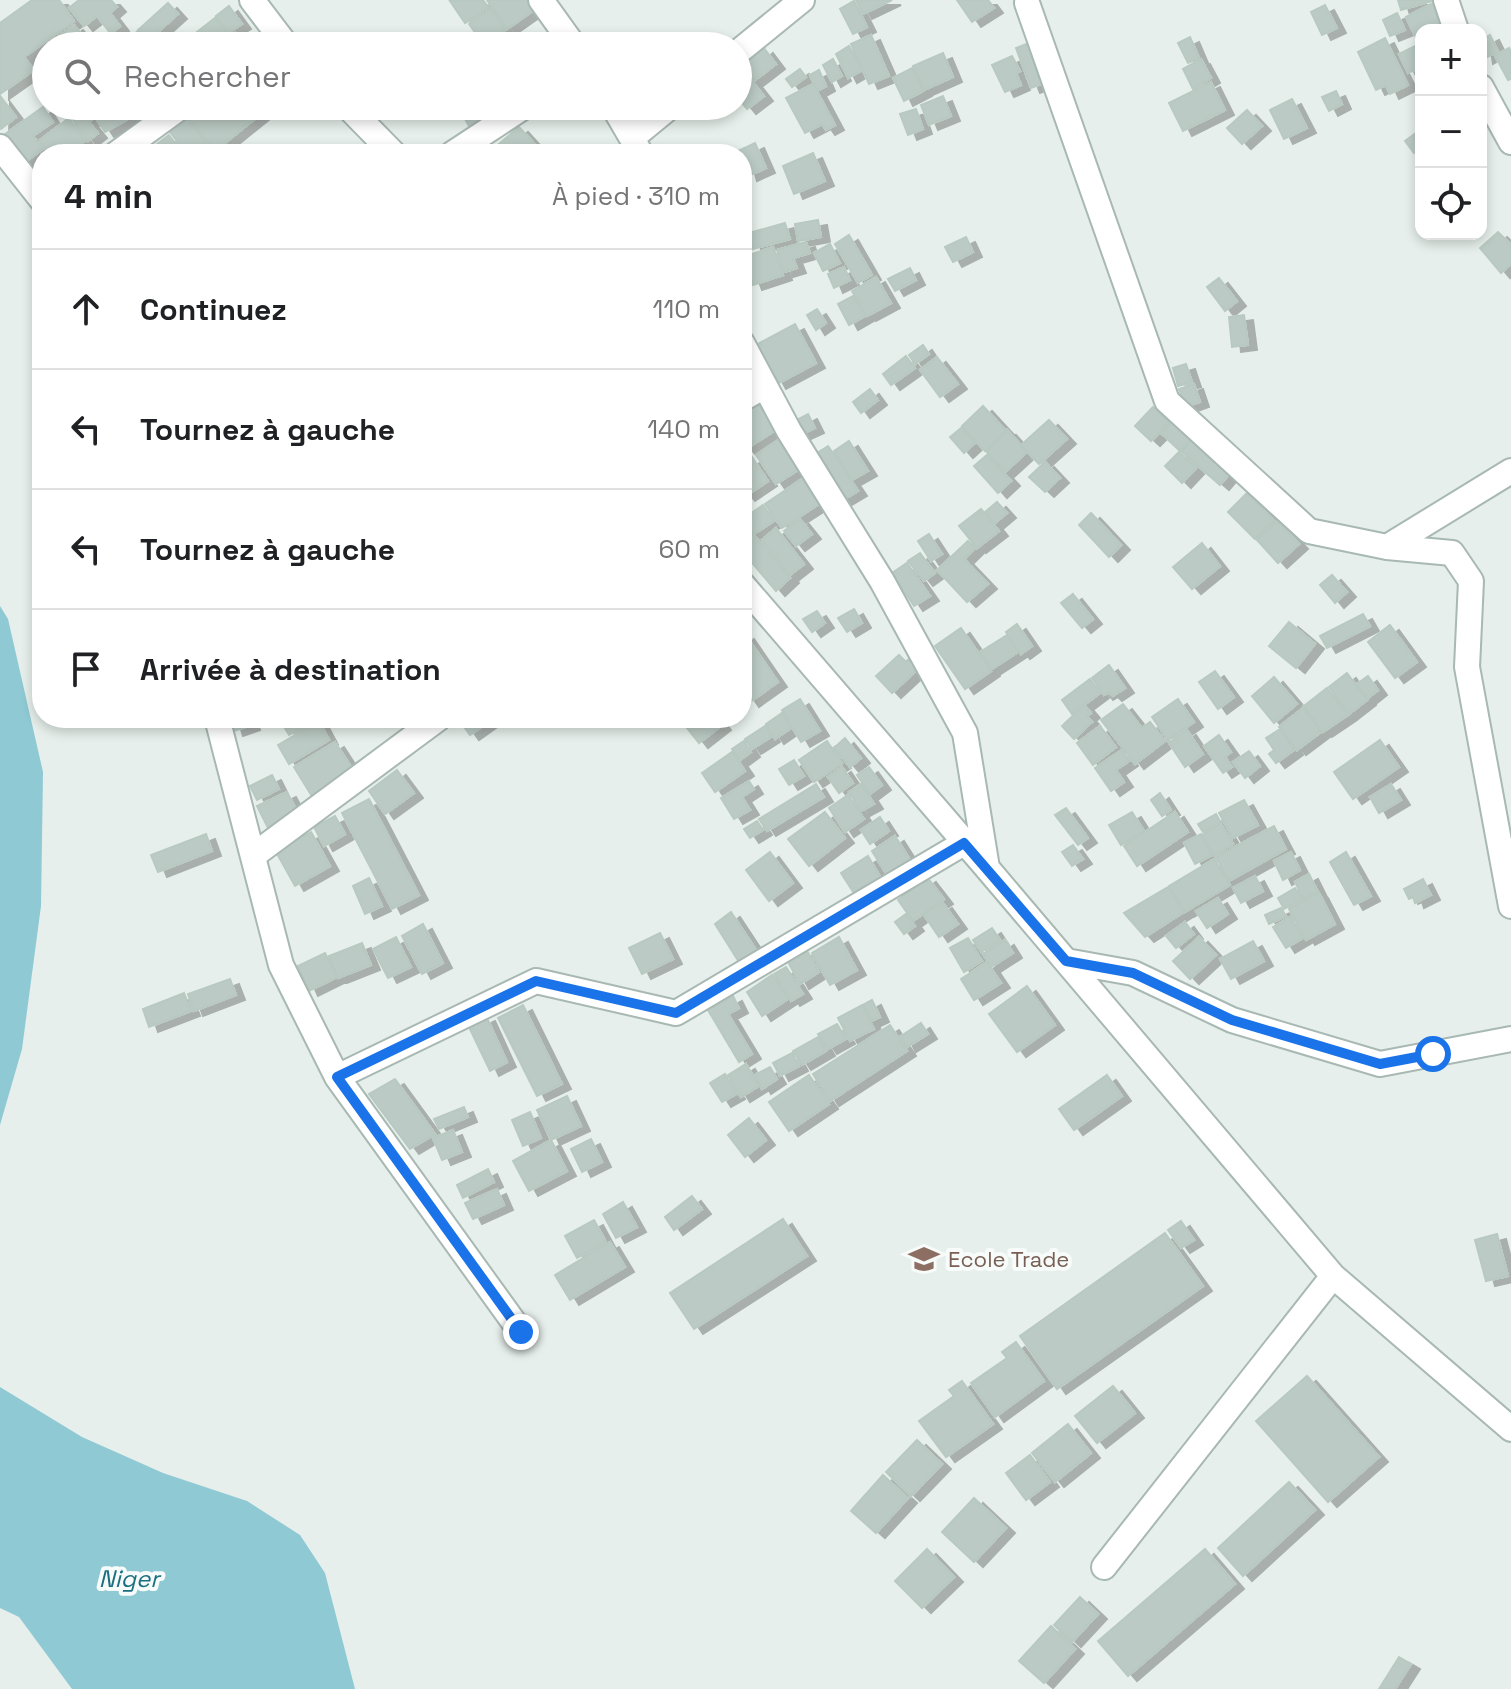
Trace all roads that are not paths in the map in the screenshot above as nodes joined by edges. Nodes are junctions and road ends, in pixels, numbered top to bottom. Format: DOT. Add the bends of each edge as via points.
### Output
graph roads {
  1 [pos="252,0"];
  2 [pos="541,0"];
  3 [pos="802,0"];
  4 [pos="1446,0"];
  5 [pos="1033,1"];
  6 [pos="1454,24"];
  7 [pos="271,32"];
  8 [pos="564,32"];
  9 [pos="752,41"];
  10 [pos="1486,96"];
  11 [pos="163,120"];
  12 [pos="361,120"];
  13 [pos="504,120"];
  14 [pos="621,120"];
  15 [pos="659,120"];
  16 [pos="1511,142"];
  17 [pos="130,144"];
  18 [pos="384,144"];
  19 [pos="467,144"];
  20 [pos="636,144"];
  21 [pos="639,144"];
  22 [pos="0,147"];
  23 [pos="32,187"];
  24 [pos="752,362"];
  25 [pos="765,386"];
  26 [pos="752,393"];
  27 [pos="1511,471"];
  28 [pos="1387,547"];
  29 [pos="752,596"];
  30 [pos="220,728"];
  31 [pos="425,728"];
  32 [pos="964,843"];
  33 [pos="254,855"];
  34 [pos="987,868"];
  35 [pos="1511,906"];
  36 [pos="1066,961"];
  37 [pos="1511,1039"];
  38 [pos="337,1077"];
  39 [pos="1333,1276"];
  40 [pos="521,1332"];
  41 [pos="1511,1429"];
  42 [pos="1104,1567"];
  1 -- 7 [label="street"];
  2 -- 8 [label="street"];
  3 -- 9 [label="street"];
  4 -- 6 [label="street"];
  5 -- 28 [label="street" via="1167,401 1309,531"];
  10 -- 16 [label="street"];
  11 -- 17 [label="street"];
  12 -- 18 [label="street"];
  13 -- 19 [label="street"];
  14 -- 20 [label="street"];
  15 -- 21 [label="street"];
  22 -- 23 [label="street"];
  24 -- 25 [label="street"];
  25 -- 26 [label="street"];
  25 -- 34 [label="street" via="965,733"];
  27 -- 28 [label="street"];
  28 -- 35 [label="street" via="1452,553 1471,581 1467,667"];
  29 -- 32 [label="street"];
  30 -- 33 [label="street"];
  31 -- 33 [label="street"];
  32 -- 34 [label="street"];
  32 -- 38 [label="street" via="676,1013 536,981"];
  33 -- 38 [label="street" via="281,965"];
  34 -- 36 [label="street"];
  36 -- 37 [label="street" via="1133,973 1232,1020 1380,1064"];
  36 -- 39 [label="street"];
  38 -- 40 [label="street"];
  39 -- 41 [label="street"];
  39 -- 42 [label="street"];
}
